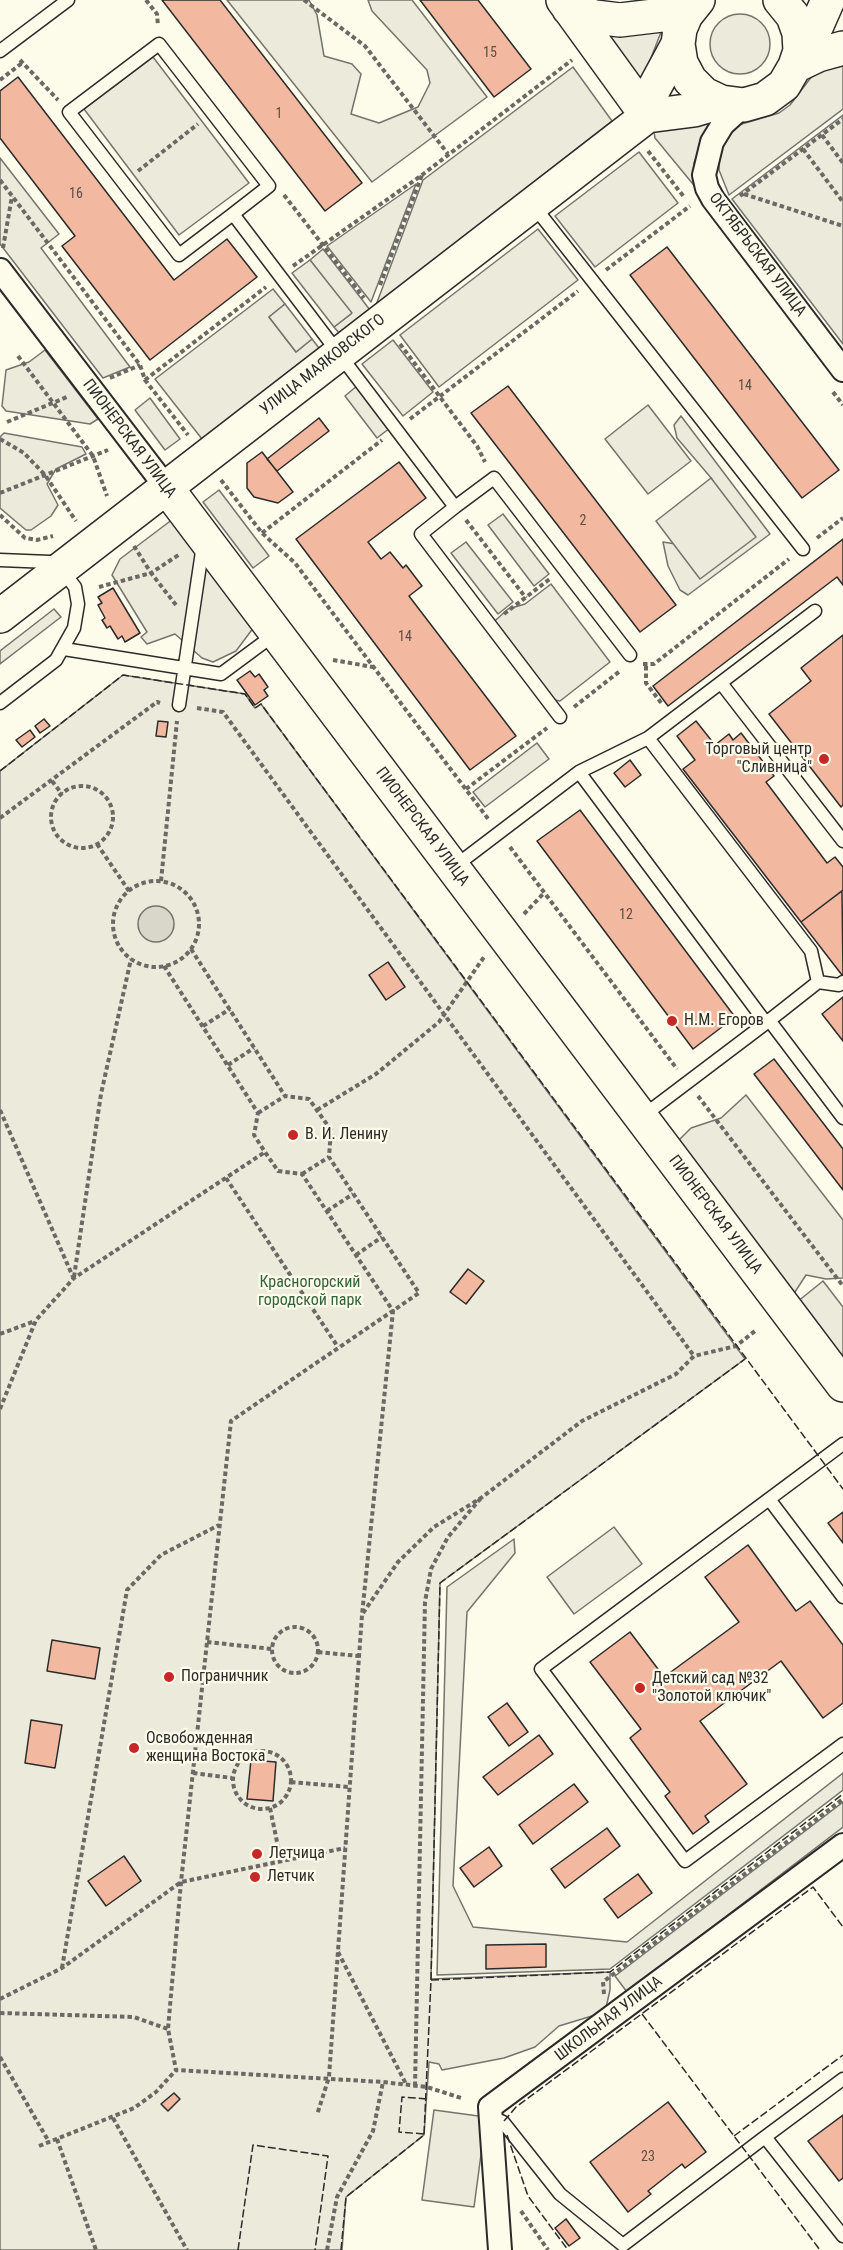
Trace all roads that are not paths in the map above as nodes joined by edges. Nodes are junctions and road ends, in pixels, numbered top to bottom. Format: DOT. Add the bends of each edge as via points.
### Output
graph roads {
  1 [pos="68,0"];
  2 [pos="780,0"];
  3 [pos="828,0"];
  4 [pos="697,1"];
  5 [pos="566,4"];
  6 [pos="678,44"];
  7 [pos="4,48"];
  8 [pos="843,48"];
  9 [pos="798,59"];
  10 [pos="733,103"];
  11 [pos="647,116"];
  12 [pos="533,204"];
  13 [pos="233,214"];
  14 [pos="1,265"];
  15 [pos="338,353"];
  16 [pos="843,370"];
  17 [pos="166,487"];
  18 [pos="456,507"];
  19 [pos="204,538"];
  20 [pos="803,549"];
  21 [pos="0,560"];
  22 [pos="62,569"];
  23 [pos="815,611"];
  24 [pos="0,616"];
  25 [pos="276,633"];
  26 [pos="64,649"];
  27 [pos="631,661"];
  28 [pos="184,669"];
  29 [pos="721,683"];
  30 [pos="0,703"];
  31 [pos="179,705"];
  32 [pos="560,717"];
  33 [pos="648,738"];
  34 [pos="579,772"];
  35 [pos="843,841"];
  36 [pos="453,868"];
  37 [pos="818,982"];
  38 [pos="843,982"];
  39 [pos="767,1021"];
  40 [pos="641,1118"];
  41 [pos="843,1118"];
  42 [pos="843,1385"];
  43 [pos="843,1444"];
  44 [pos="770,1499"];
  45 [pos="843,1597"];
  46 [pos="843,1744"];
  47 [pos="840,1853"];
  48 [pos="843,2079"];
  49 [pos="491,2117"];
  50 [pos="765,2137"];
  51 [pos="843,2214"];
  52 [pos="832,2222"];
  53 [pos="843,2236"];
  54 [pos="500,2250"];
  1 -- 7 [label="lane"];
  2 -- 9 [label="street" via="793,16 799,33"];
  3 -- 9 [label="street"];
  4 -- 5 [label="street" via="662,15 620,20 595,17"];
  4 -- 6 [label="street" via="686,15"];
  5 -- 11 [label="street"];
  6 -- 10 [label="street" via="681,63 690,80 704,94"];
  6 -- 11 [label="street" via="651,94"];
  8 -- 9 [label="street"];
  9 -- 10 [label="street" via="784,85 765,99"];
  10 -- 11 [label="street"];
  10 -- 16 [label="street, ОКТЯБРЬСКАЯ УЛИЦА" via="712,142 704,175 707,188"];
  11 -- 12 [label="street, УЛИЦА МАЯКОВСКОГО"];
  12 -- 15 [label="street, УЛИЦА МАЯКОВСКОГО"];
  12 -- 20 [label="lane"];
  13 -- 13 [label="lane" via="178,255 69,111 159,44 269,186"];
  13 -- 15 [label="lane"];
  14 -- 17 [label="street, ПИОНЕРСКАЯ УЛИЦА"];
  15 -- 17 [label="street, УЛИЦА МАЯКОВСКОГО"];
  15 -- 18 [label="lane"];
  17 -- 19 [label="street, ПИОНЕРСКАЯ УЛИЦА"];
  17 -- 22 [label="street, УЛИЦА МАЯКОВСКОГО"];
  18 -- 27 [label="lane" via="494,478"];
  18 -- 32 [label="lane" via="421,534"];
  19 -- 25 [label="street, ПИОНЕРСКАЯ УЛИЦА"];
  19 -- 28 [label="lane"];
  21 -- 22 [label="lane" via="50,562"];
  22 -- 24 [label="street, УЛИЦА МАЯКОВСКОГО"];
  22 -- 26 [label="lane" via="75,586 78,604 74,628"];
  23 -- 29 [label="lane"];
  25 -- 28 [label="lane" via="221,674"];
  25 -- 36 [label="street, ПИОНЕРСКАЯ УЛИЦА"];
  26 -- 28 [label="lane"];
  26 -- 30 [label="lane" via="56,660"];
  28 -- 31 [label="lane"];
  29 -- 33 [label="lane"];
  29 -- 35 [label="lane"];
  33 -- 34 [label="lane"];
  33 -- 37 [label="lane" via="811,951"];
  34 -- 36 [label="lane"];
  34 -- 39 [label="lane"];
  36 -- 40 [label="street, ПИОНЕРСКАЯ УЛИЦА"];
  37 -- 38 [label="lane"];
  37 -- 39 [label="lane"];
  39 -- 40 [label="lane"];
  39 -- 41 [label="lane"];
  40 -- 42 [label="street, ПИОНЕРСКАЯ УЛИЦА"];
  43 -- 44 [label="lane"];
  44 -- 45 [label="lane"];
  44 -- 46 [label="lane" via="542,1669 685,1861"];
  47 -- 49 [label="street, ШКОЛЬНАЯ УЛИЦА" via="490,2107"];
  48 -- 50 [label="lane"];
  49 -- 50 [label="lane" via="503,2122 560,2194 624,2245"];
  49 -- 54 [label="street"];
  50 -- 52 [label="lane"];
  51 -- 52 [label="lane"];
  52 -- 53 [label="lane"];
}
